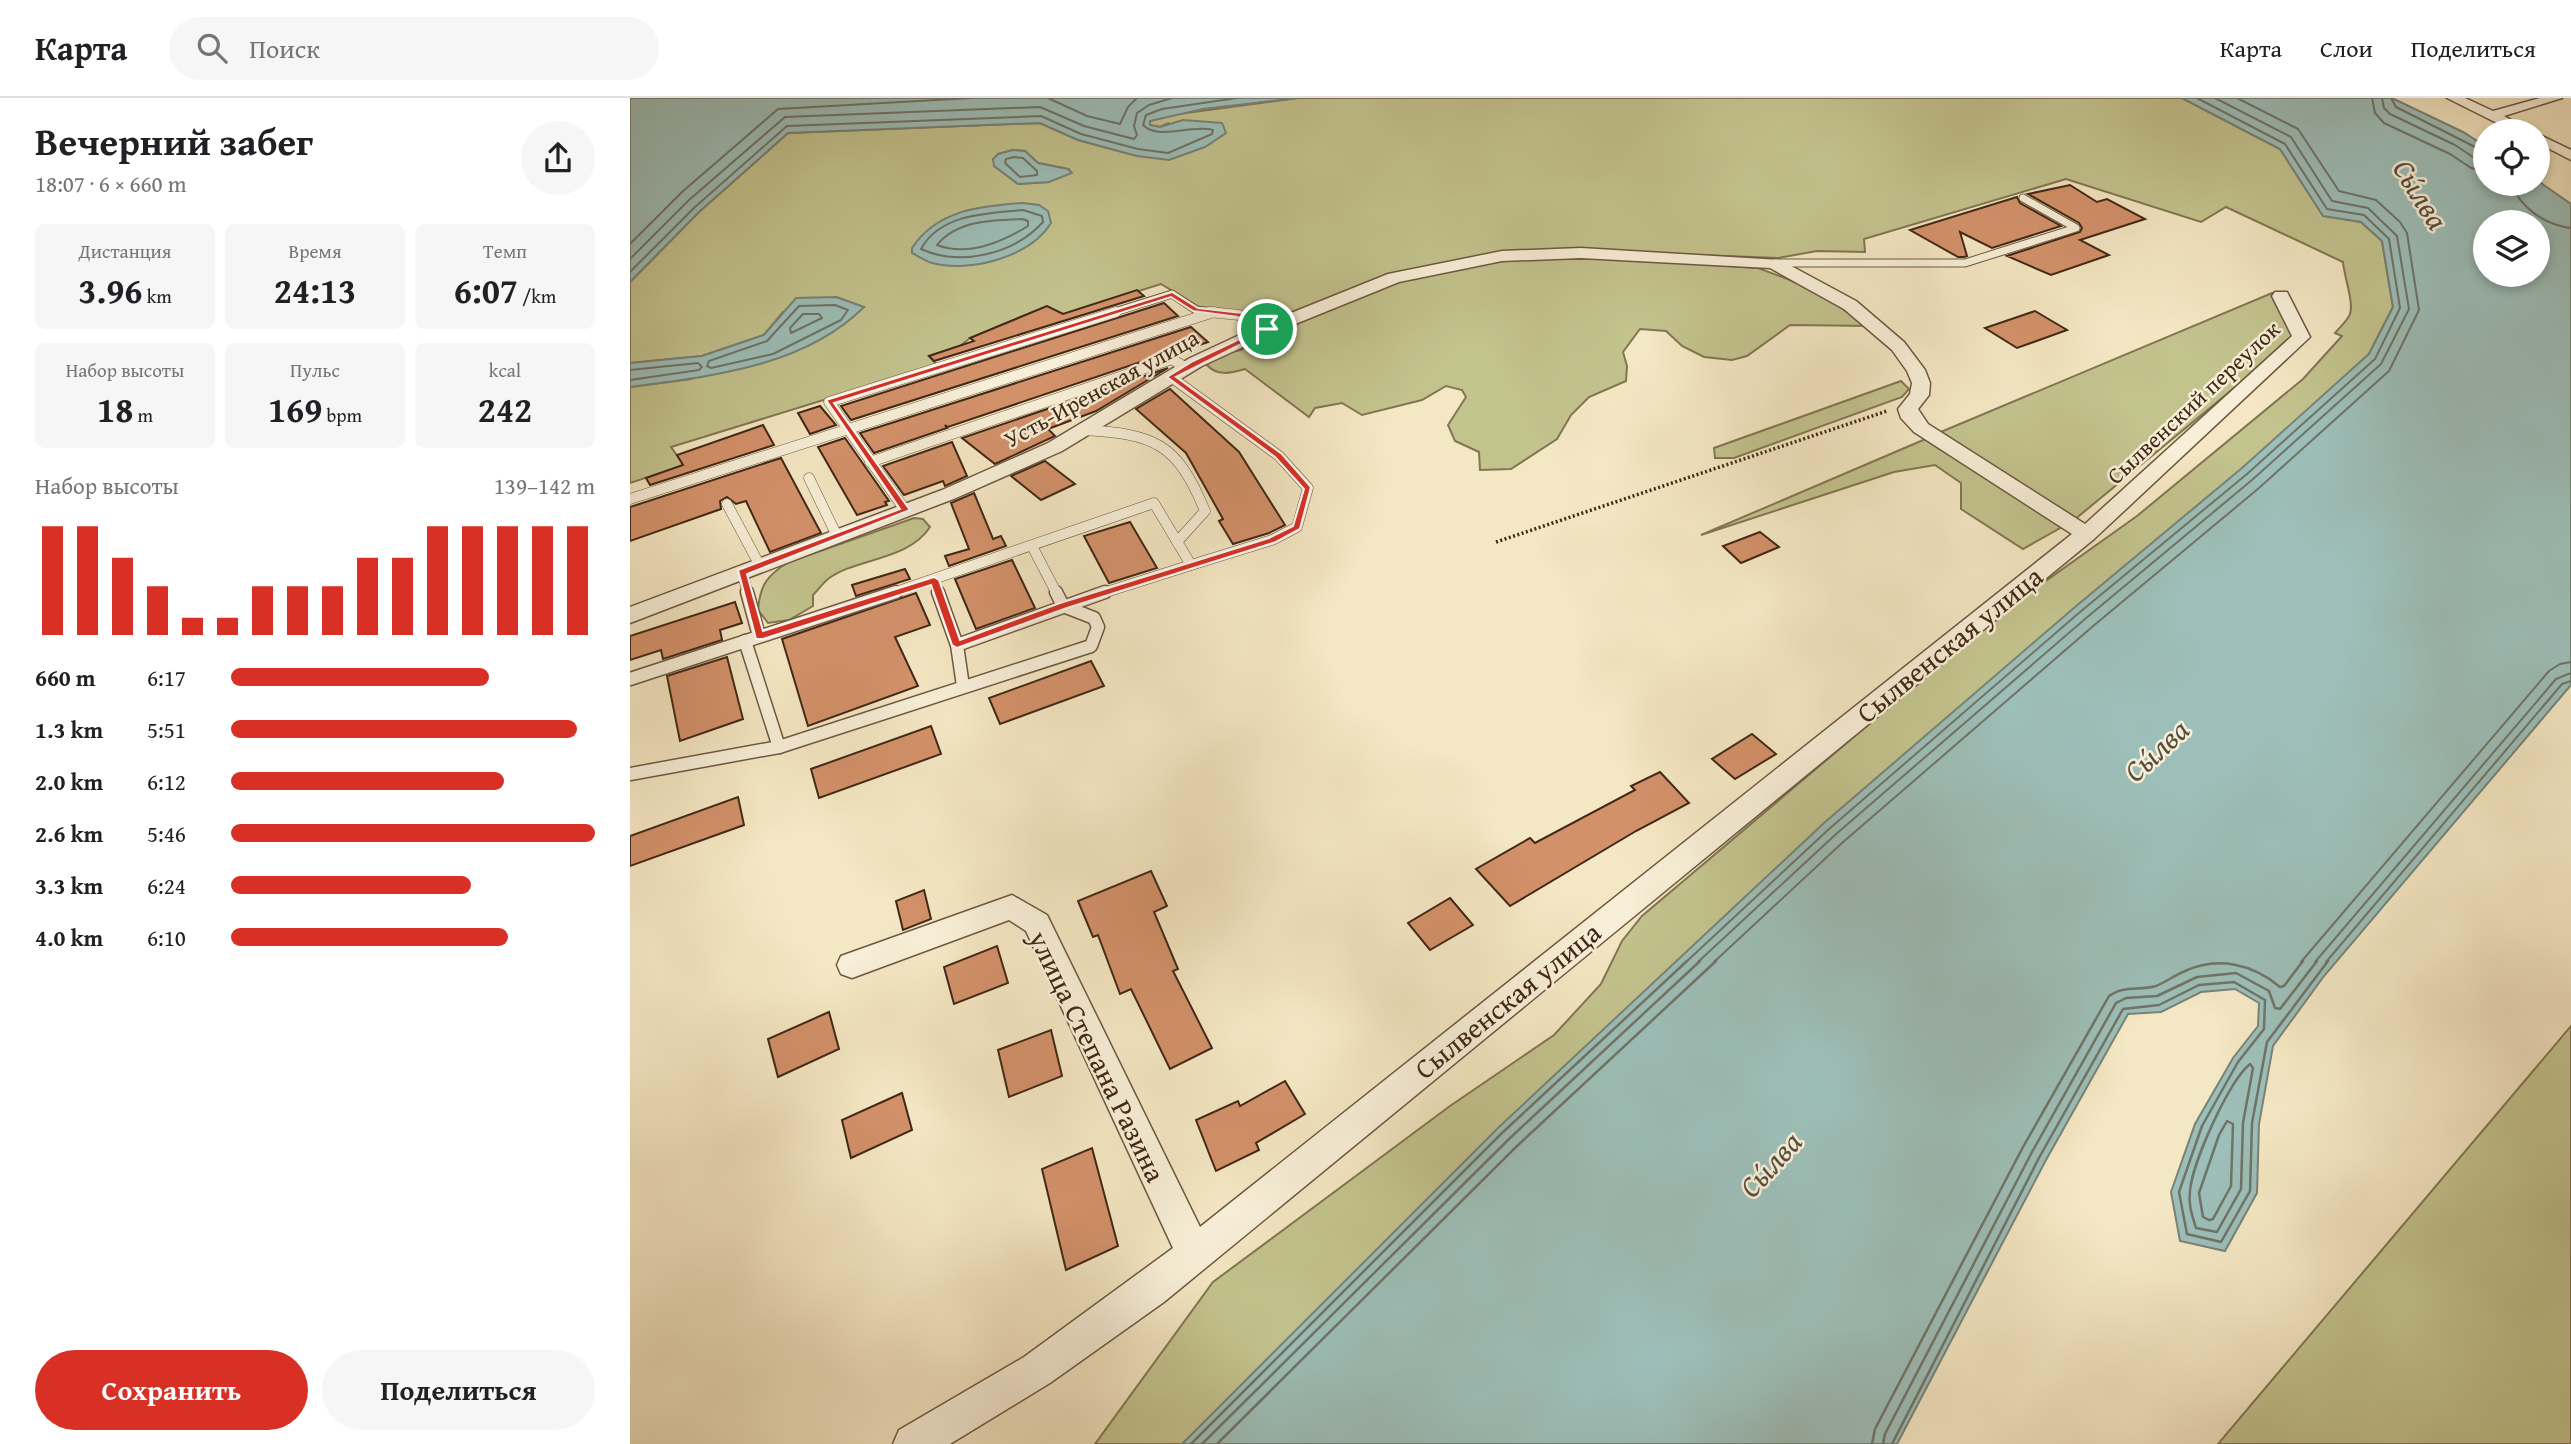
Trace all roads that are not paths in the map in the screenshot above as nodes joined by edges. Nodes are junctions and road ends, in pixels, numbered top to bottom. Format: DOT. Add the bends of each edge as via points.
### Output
graph roads {
  1 [pos="2454,98"];
  2 [pos="2555,98"];
  3 [pos="2494,115"];
  4 [pos="2502,119"];
  5 [pos="2550,145"];
  6 [pos="2571,156"];
  7 [pos="2023,198"];
  8 [pos="1774,263"];
  9 [pos="2281,296"];
  10 [pos="1214,312"];
  11 [pos="1267,329"];
  12 [pos="1179,373"];
  13 [pos="848,428"];
  14 [pos="1084,430"];
  15 [pos="870,463"];
  16 [pos="809,478"];
  17 [pos="630,499"];
  18 [pos="727,504"];
  19 [pos="905,510"];
  20 [pos="2086,534"];
  21 [pos="837,536"];
  22 [pos="1177,542"];
  23 [pos="1032,546"];
  24 [pos="1191,565"];
  25 [pos="751,569"];
  26 [pos="934,580"];
  27 [pos="1063,606"];
  28 [pos="630,615"];
  29 [pos="759,636"];
  30 [pos="745,641"];
  31 [pos="957,645"];
  32 [pos="630,679"];
  33 [pos="963,686"];
  34 [pos="779,747"];
  35 [pos="630,774"];
  36 [pos="852,965"];
  37 [pos="1193,1252"];
  38 [pos="913,1444"];
  1 -- 3 [label="street"];
  2 -- 3 [label="street"];
  3 -- 4 [label="street"];
  5 -- 6 [label="street"];
  7 -- 8 [label="lane" via="2076,228 1965,263"];
  8 -- 11 [label="street, Усть-Иренская улица" via="1581,253 1502,256 1394,278"];
  8 -- 20 [label="street" via="1850,305 1898,346 1921,383 1919,395 1908,409 1921,428"];
  9 -- 20 [label="street, Сылвенский переулок" via="2301,337"];
  10 -- 11 [label="lane" via="1240,315"];
  10 -- 13 [label="lane"];
  10 -- 13 [label="lane" via="1196,310 1172,294 829,402"];
  11 -- 12 [label="street, Усть-Иренская улица"];
  12 -- 14 [label="street, Усть-Иренская улица"];
  12 -- 15 [label="lane" via="1172,359"];
  12 -- 24 [label="lane" via="1279,456 1308,488 1297,527 1272,540"];
  13 -- 15 [label="lane"];
  13 -- 17 [label="lane"];
  14 -- 19 [label="street, Усть-Иренская улица" via="1055,447"];
  14 -- 22 [label="lane" via="1124,431 1149,438 1179,457 1205,511"];
  15 -- 19 [label="lane"];
  16 -- 21 [label="lane"];
  18 -- 25 [label="lane"];
  19 -- 21 [label="street, Усть-Иренская улица"];
  20 -- 37 [label="street, Сылвенская улица"];
  21 -- 25 [label="street, Усть-Иренская улица"];
  22 -- 23 [label="lane" via="1154,503"];
  22 -- 24 [label="lane"];
  23 -- 26 [label="lane"];
  23 -- 27 [label="lane"];
  24 -- 27 [label="lane"];
  25 -- 28 [label="street, Усть-Иренская улица"];
  25 -- 29 [label="lane"];
  26 -- 29 [label="lane"];
  26 -- 31 [label="lane"];
  27 -- 31 [label="lane"];
  27 -- 33 [label="lane" via="1094,618 1098,627 1091,646"];
  29 -- 30 [label="lane"];
  30 -- 32 [label="lane"];
  30 -- 34 [label="lane"];
  31 -- 33 [label="lane"];
  33 -- 34 [label="lane"];
  34 -- 35 [label="lane"];
  36 -- 37 [label="street, улица Степана Разина" via="1012,907 1037,923"];
  37 -- 38 [label="street, Сылвенская улица" via="1048,1363"];
}
